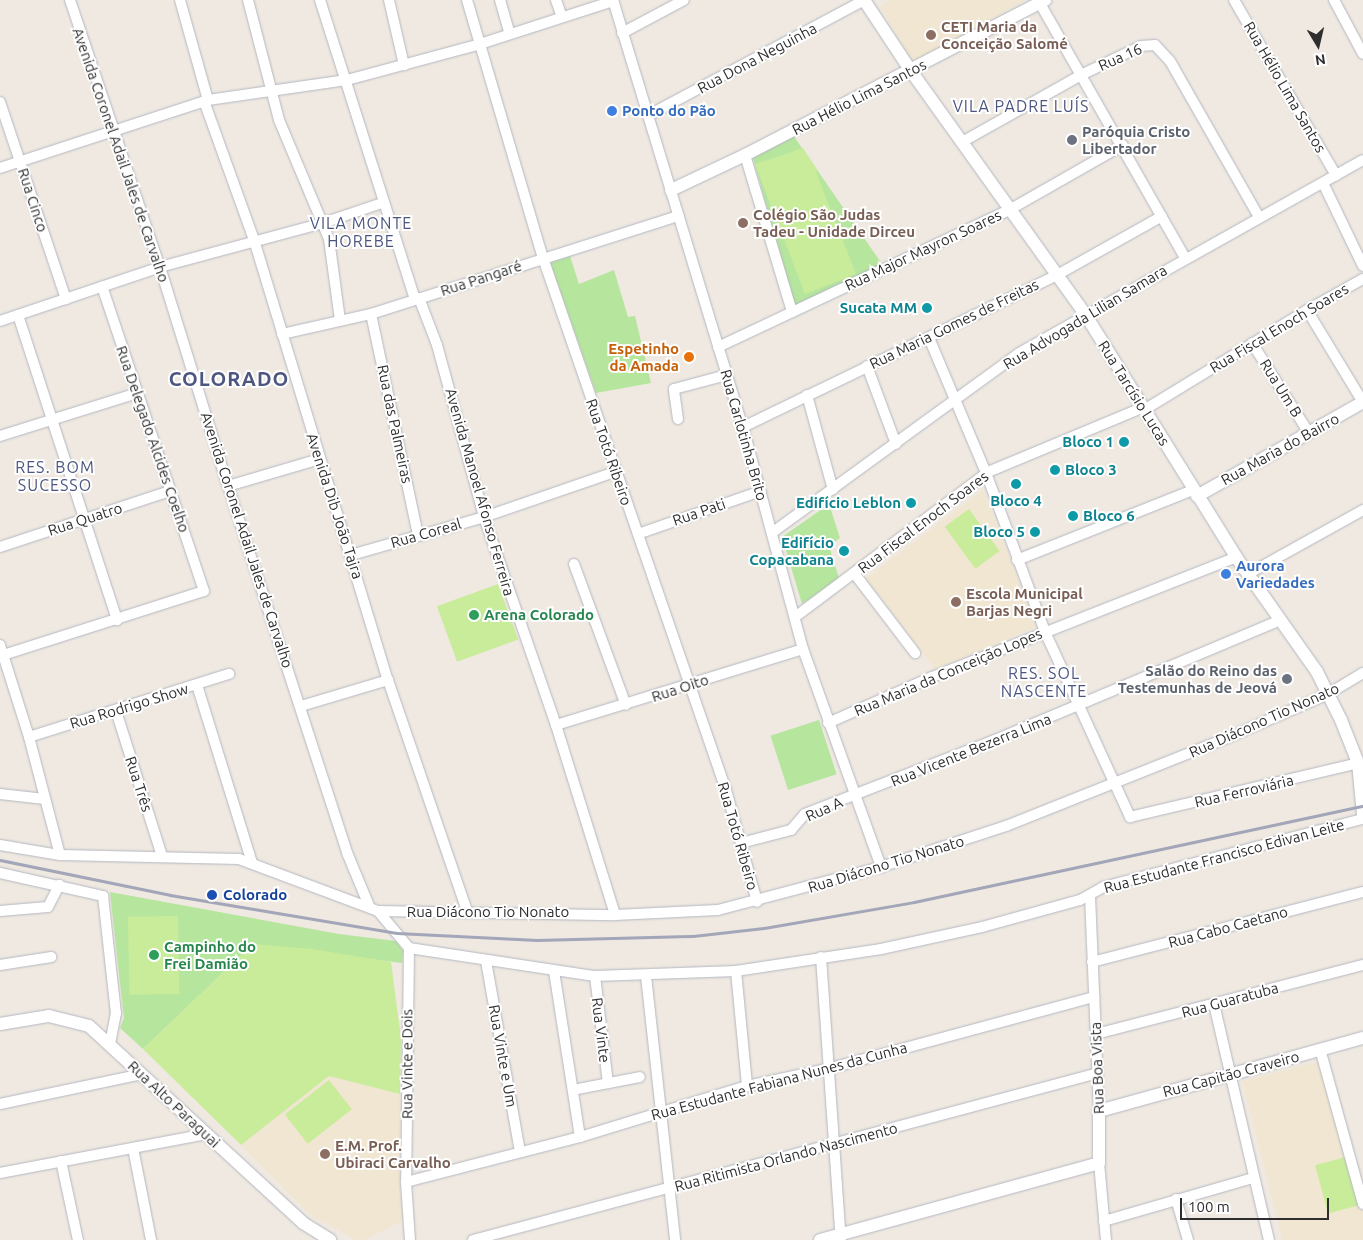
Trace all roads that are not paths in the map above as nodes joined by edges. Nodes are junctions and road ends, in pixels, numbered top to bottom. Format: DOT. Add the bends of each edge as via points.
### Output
graph roads {
  1 [pos="70,0"];
  2 [pos="180,0"];
  3 [pos="248,0"];
  4 [pos="320,0"];
  5 [pos="389,0"];
  6 [pos="467,0"];
  7 [pos="500,0"];
  8 [pos="556,0"];
  9 [pos="684,0"];
  10 [pos="864,0"];
  11 [pos="1235,0"];
  12 [pos="1334,0"];
  13 [pos="613,1"];
  14 [pos="1041,1"];
  15 [pos="562,18"];
  16 [pos="622,33"];
  17 [pos="510,34"];
  18 [pos="480,44"];
  19 [pos="1363,54"];
  20 [pos="404,65"];
  21 [pos="911,71"];
  22 [pos="1083,74"];
  23 [pos="347,80"];
  24 [pos="270,92"];
  25 [pos="206,101"];
  26 [pos="0,102"];
  27 [pos="649,115"];
  28 [pos="114,132"];
  29 [pos="962,142"];
  30 [pos="1123,145"];
  31 [pos="745,155"];
  32 [pos="1363,160"];
  33 [pos="20,161"];
  34 [pos="0,168"];
  35 [pos="1336,175"];
  36 [pos="1323,183"];
  37 [pos="671,190"];
  38 [pos="382,203"];
  39 [pos="1009,210"];
  40 [pos="679,216"];
  41 [pos="1162,216"];
  42 [pos="1259,217"];
  43 [pos="323,223"];
  44 [pos="254,240"];
  45 [pos="543,258"];
  46 [pos="1184,258"];
  47 [pos="1363,266"];
  48 [pos="160,267"];
  49 [pos="1058,275"];
  50 [pos="1363,279"];
  51 [pos="102,287"];
  52 [pos="417,298"];
  53 [pos="66,299"];
  54 [pos="1307,310"];
  55 [pos="792,312"];
  56 [pos="18,314"];
  57 [pos="371,314"];
  58 [pos="1086,314"];
  59 [pos="340,320"];
  60 [pos="0,321"];
  61 [pos="282,334"];
  62 [pos="929,338"];
  63 [pos="1252,343"];
  64 [pos="718,347"];
  65 [pos="867,366"];
  66 [pos="727,375"];
  67 [pos="137,393"];
  68 [pos="807,395"];
  69 [pos="955,400"];
  70 [pos="1363,402"];
  71 [pos="1143,409"];
  72 [pos="678,419"];
  73 [pos="52,420"];
  74 [pos="743,427"];
  75 [pos="1309,433"];
  76 [pos="0,436"];
  77 [pos="896,444"];
  78 [pos="320,459"];
  79 [pos="615,472"];
  80 [pos="986,474"];
  81 [pos="228,486"];
  82 [pos="833,490"];
  83 [pos="170,491"];
  84 [pos="761,491"];
  85 [pos="1195,493"];
  86 [pos="1363,510"];
  87 [pos="484,517"];
  88 [pos="85,519"];
  89 [pos="773,532"];
  90 [pos="638,534"];
  91 [pos="418,535"];
  92 [pos="0,547"];
  93 [pos="351,555"];
  94 [pos="1236,557"];
  95 [pos="1017,560"];
  96 [pos="574,564"];
  97 [pos="854,573"];
  98 [pos="1248,574"];
  99 [pos="795,617"];
  100 [pos="117,620"];
  101 [pos="1280,620"];
  102 [pos="1045,632"];
  103 [pos="0,645"];
  104 [pos="803,649"];
  105 [pos="915,653"];
  106 [pos="2,656"];
  107 [pos="229,674"];
  108 [pos="1363,674"];
  109 [pos="388,680"];
  110 [pos="197,685"];
  111 [pos="690,685"];
  112 [pos="1328,694"];
  113 [pos="626,705"];
  114 [pos="301,706"];
  115 [pos="1080,706"];
  116 [pos="116,711"];
  117 [pos="828,722"];
  118 [pos="556,725"];
  119 [pos="29,737"];
  120 [pos="1360,771"];
  121 [pos="1114,783"];
  122 [pos="0,794"];
  123 [pos="854,796"];
  124 [pos="45,799"];
  125 [pos="1362,811"];
  126 [pos="1363,819"];
  127 [pos="741,843"];
  128 [pos="0,845"];
  129 [pos="60,855"];
  130 [pos="162,856"];
  131 [pos="252,863"];
  132 [pos="881,867"];
  133 [pos="0,873"];
  134 [pos="59,885"];
  135 [pos="1363,892"];
  136 [pos="1090,896"];
  137 [pos="757,902"];
  138 [pos="374,909"];
  139 [pos="467,910"];
  140 [pos="0,912"];
  141 [pos="615,915"];
  142 [pos="409,948"];
  143 [pos="51,957"];
  144 [pos="821,957"];
  145 [pos="486,961"];
  146 [pos="1092,962"];
  147 [pos="0,965"];
  148 [pos="1363,965"];
  149 [pos="554,971"];
  150 [pos="736,971"];
  151 [pos="595,976"];
  152 [pos="646,976"];
  153 [pos="1094,998"];
  154 [pos="1214,1004"];
  155 [pos="0,1024"];
  156 [pos="1096,1034"];
  157 [pos="1363,1038"];
  158 [pos="110,1044"];
  159 [pos="1320,1049"];
  160 [pos="827,1069"];
  161 [pos="1098,1073"];
  162 [pos="142,1074"];
  163 [pos="1229,1075"];
  164 [pos="640,1077"];
  165 [pos="608,1083"];
  166 [pos="747,1086"];
  167 [pos="573,1090"];
  168 [pos="0,1104"];
  169 [pos="663,1111"];
  170 [pos="1100,1111"];
  171 [pos="206,1134"];
  172 [pos="580,1137"];
  173 [pos="833,1144"];
  174 [pos="133,1148"];
  175 [pos="520,1152"];
  176 [pos="61,1162"];
  177 [pos="1099,1163"];
  178 [pos="0,1173"];
  179 [pos="1254,1178"];
  180 [pos="406,1182"];
  181 [pos="672,1187"];
  182 [pos="1176,1199"];
  183 [pos="1363,1204"];
  184 [pos="1104,1221"];
  185 [pos="841,1237"];
  186 [pos="78,1240"];
  187 [pos="151,1240"];
  188 [pos="330,1240"];
  189 [pos="410,1240"];
  190 [pos="473,1240"];
  191 [pos="675,1240"];
  192 [pos="820,1240"];
  193 [pos="1106,1240"];
  194 [pos="1188,1240"];
  195 [pos="1270,1240"];
  1 -- 28 [label="street, Avenida Coronel Adail Jales de Carvalho"];
  2 -- 25 [label="street, Avenida Dib João Tajra"];
  3 -- 24 [label="street"];
  4 -- 23 [label="street, Avenida Manoel Afonso Ferreira"];
  5 -- 20 [label="street"];
  6 -- 18 [label="street, Rua Totó Ribeiro"];
  7 -- 17 [label="street"];
  8 -- 15 [label="street"];
  9 -- 16 [label="street"];
  10 -- 21 [label="street, Rua Tarcísio Lucas"];
  10 -- 27 [label="street, Rua Dona Neguinha"];
  11 -- 35 [label="street, Rua Hélio Lima Santos"];
  12 -- 19 [label="street"];
  13 -- 15 [label="street"];
  13 -- 16 [label="street, Rua Carlotinha Brito"];
  14 -- 21 [label="street, Rua Hélio Lima Santos"];
  14 -- 22 [label="street"];
  15 -- 17 [label="street"];
  16 -- 27 [label="street, Rua Carlotinha Brito"];
  17 -- 18 [label="street"];
  18 -- 20 [label="street"];
  18 -- 45 [label="street, Rua Totó Ribeiro"];
  20 -- 23 [label="street"];
  21 -- 29 [label="street, Rua Tarcísio Lucas"];
  21 -- 31 [label="street, Rua Hélio Lima Santos"];
  22 -- 29 [label="street, Rua 16"];
  22 -- 30 [label="street"];
  22 -- 42 [label="street, Rua 16" via="1141,46 1160,47"];
  23 -- 24 [label="street"];
  23 -- 38 [label="street, Avenida Manoel Afonso Ferreira"];
  24 -- 25 [label="street"];
  24 -- 43 [label="street"];
  25 -- 28 [label="street"];
  25 -- 44 [label="street, Avenida Dib João Tajra"];
  26 -- 33 [label="street, Rua Cinco"];
  27 -- 37 [label="street, Rua Carlotinha Brito"];
  28 -- 33 [label="street"];
  28 -- 48 [label="street, Avenida Coronel Adail Jales de Carvalho"];
  29 -- 39 [label="street, Rua Tarcísio Lucas"];
  30 -- 39 [label="street, Rua Major Mayron Soares"];
  30 -- 41 [label="street"];
  31 -- 37 [label="street, Rua Hélio Lima Santos"];
  31 -- 55 [label="street"];
  32 -- 35 [label="street, Rua Advogada Lilian Samara"];
  33 -- 34 [label="street"];
  33 -- 53 [label="street, Rua Cinco"];
  35 -- 36 [label="street, Rua Advogada Lilian Samara"];
  36 -- 42 [label="street, Rua Advogada Lilian Samara"];
  36 -- 47 [label="street"];
  37 -- 40 [label="street, Rua Carlotinha Brito"];
  38 -- 43 [label="street"];
  38 -- 52 [label="street, Avenida Manoel Afonso Ferreira"];
  39 -- 49 [label="street, Rua Tarcísio Lucas"];
  39 -- 55 [label="street, Rua Major Mayron Soares"];
  40 -- 45 [label="street, Rua Pangaré"];
  40 -- 64 [label="street, Rua Carlotinha Brito"];
  41 -- 46 [label="street"];
  41 -- 49 [label="street, Rua Maria Gomes de Freitas"];
  42 -- 46 [label="street, Rua Advogada Lilian Samara"];
  43 -- 44 [label="street"];
  43 -- 59 [label="street" via="332,252"];
  44 -- 48 [label="street"];
  44 -- 61 [label="street, Avenida Dib João Tajra"];
  45 -- 52 [label="street, Rua Pangaré"];
  45 -- 79 [label="street, Rua Totó Ribeiro"];
  46 -- 58 [label="street, Rua Advogada Lilian Samara"];
  48 -- 51 [label="street"];
  48 -- 81 [label="street, Avenida Coronel Adail Jales de Carvalho"];
  49 -- 58 [label="street, Rua Tarcísio Lucas"];
  49 -- 62 [label="street, Rua Maria Gomes de Freitas"];
  50 -- 54 [label="street, Rua Fiscal Enoch Soares"];
  51 -- 53 [label="street"];
  51 -- 67 [label="street, Rua Delegado Alcides Coelho"];
  52 -- 57 [label="street, Rua Pangaré"];
  52 -- 87 [label="street, Avenida Manoel Afonso Ferreira" via="438,346"];
  53 -- 56 [label="street"];
  54 -- 63 [label="street, Rua Fiscal Enoch Soares"];
  54 -- 70 [label="street"];
  55 -- 64 [label="street, Rua Major Mayron Soares"];
  56 -- 60 [label="street"];
  56 -- 73 [label="street"];
  57 -- 59 [label="street, Rua Pangaré"];
  57 -- 91 [label="street, Rua das Palmeiras"];
  58 -- 69 [label="street, Rua Advogada Lilian Samara" via="1019,353"];
  58 -- 71 [label="street, Rua Tarcísio Lucas"];
  59 -- 61 [label="street, Rua Pangaré"];
  61 -- 78 [label="street, Avenida Dib João Tajra"];
  62 -- 65 [label="street, Rua Maria Gomes de Freitas"];
  62 -- 69 [label="street"];
  63 -- 71 [label="street, Rua Fiscal Enoch Soares"];
  63 -- 75 [label="street, Rua Um B"];
  64 -- 66 [label="street, Rua Carlotinha Brito"];
  65 -- 68 [label="street, Rua Maria Gomes de Freitas"];
  65 -- 77 [label="street"];
  66 -- 72 [label="street" via="674,389"];
  66 -- 74 [label="street, Rua Carlotinha Brito"];
  67 -- 73 [label="street"];
  67 -- 83 [label="street, Rua Delegado Alcides Coelho"];
  68 -- 74 [label="street, Rua Maria Gomes de Freitas"];
  68 -- 82 [label="street"];
  69 -- 77 [label="street, Rua Advogada Lilian Samara"];
  69 -- 80 [label="street"];
  70 -- 75 [label="street, Rua Maria do Bairro"];
  71 -- 80 [label="street, Rua Fiscal Enoch Soares"];
  71 -- 85 [label="street, Rua Tarcísio Lucas"];
  73 -- 76 [label="street"];
  73 -- 88 [label="street"];
  74 -- 84 [label="street, Rua Carlotinha Brito"];
  75 -- 85 [label="street, Rua Maria do Bairro"];
  77 -- 82 [label="street, Rua Advogada Lilian Samara"];
  78 -- 81 [label="street"];
  78 -- 93 [label="street, Avenida Dib João Tajra"];
  79 -- 87 [label="street, Rua Coreal"];
  79 -- 90 [label="street, Rua Totó Ribeiro"];
  80 -- 95 [label="street"];
  80 -- 97 [label="street, Rua Fiscal Enoch Soares"];
  81 -- 114 [label="street, Avenida Coronel Adail Jales de Carvalho"];
  82 -- 89 [label="street, Rua Advogada Lilian Samara"];
  83 -- 88 [label="street, Rua Quatro"];
  83 -- 100 [label="street, Rua Delegado Alcides Coelho" via="204,592"];
  84 -- 89 [label="street, Rua Carlotinha Brito"];
  84 -- 90 [label="street, Rua Pati"];
  85 -- 94 [label="street, Rua Tarcísio Lucas"];
  85 -- 95 [label="street, Rua Maria do Bairro"];
  86 -- 98 [label="street"];
  87 -- 91 [label="street, Rua Coreal"];
  87 -- 118 [label="street, Avenida Manoel Afonso Ferreira"];
  88 -- 92 [label="street, Rua Quatro"];
  88 -- 100 [label="street"];
  89 -- 99 [label="street, Rua Carlotinha Brito"];
  90 -- 111 [label="street, Rua Totó Ribeiro"];
  91 -- 93 [label="street, Rua Coreal"];
  93 -- 109 [label="street, Avenida Dib João Tajra"];
  94 -- 98 [label="street, Rua Tarcísio Lucas"];
  94 -- 102 [label="street, Rua Maria da Conceição Lopes"];
  95 -- 102 [label="street"];
  96 -- 113 [label="street"];
  97 -- 99 [label="street, Rua Fiscal Enoch Soares"];
  97 -- 105 [label="street"];
  98 -- 101 [label="street, Rua Tarcísio Lucas"];
  99 -- 104 [label="street, Rua Carlotinha Brito"];
  100 -- 106 [label="street"];
  101 -- 112 [label="street, Rua Tarcísio Lucas" via="1317,672"];
  101 -- 115 [label="street, Rua Vicente Bezerra Lima"];
  102 -- 115 [label="street"];
  102 -- 117 [label="street, Rua Maria da Conceição Lopes"];
  103 -- 106 [label="street"];
  104 -- 111 [label="street, Rua Oito"];
  104 -- 117 [label="street, Rua Carlotinha Brito"];
  106 -- 119 [label="street"];
  107 -- 110 [label="street, Rua Rodrigo Show"];
  108 -- 112 [label="street, Rua Diácono Tio Nonato"];
  109 -- 114 [label="street"];
  109 -- 139 [label="street, Avenida Dib João Tajra"];
  110 -- 116 [label="street, Rua Rodrigo Show"];
  110 -- 131 [label="street"];
  111 -- 113 [label="street, Rua Oito"];
  111 -- 127 [label="street, Rua Totó Ribeiro"];
  112 -- 120 [label="street, Rua Tarcísio Lucas"];
  112 -- 121 [label="street, Rua Diácono Tio Nonato"];
  113 -- 118 [label="street, Rua Oito"];
  114 -- 138 [label="street, Avenida Coronel Adail Jales de Carvalho" via="348,855"];
  115 -- 121 [label="street"];
  115 -- 123 [label="street, Rua Vicente Bezerra Lima"];
  116 -- 119 [label="street, Rua Rodrigo Show"];
  116 -- 130 [label="street, Rua Três"];
  117 -- 123 [label="street, Rua Carlotinha Brito"];
  118 -- 141 [label="street, Avenida Manoel Afonso Ferreira"];
  119 -- 124 [label="street"];
  120 -- 121 [label="street, Rua Ferroviária" via="1130,817"];
  120 -- 125 [label="street, Rua Tarcísio Lucas"];
  121 -- 132 [label="street, Rua Diácono Tio Nonato" via="1006,826"];
  122 -- 124 [label="street"];
  123 -- 127 [label="street, Rua A" via="803,814 791,830"];
  123 -- 132 [label="street, Rua Carlotinha Brito"];
  124 -- 129 [label="street"];
  126 -- 136 [label="street, Rua Estudante Francisco Edivan Leite" via="1103,887 1094,890"];
  127 -- 137 [label="street, Rua Totó Ribeiro"];
  128 -- 129 [label="street, Rua Diácono Tio Nonato"];
  129 -- 130 [label="street, Rua Diácono Tio Nonato"];
  130 -- 131 [label="street, Rua Diácono Tio Nonato" via="238,859"];
  131 -- 138 [label="street, Rua Diácono Tio Nonato"];
  132 -- 137 [label="street, Rua Diácono Tio Nonato"];
  133 -- 134 [label="street"];
  134 -- 140 [label="street" via="48,906"];
  134 -- 158 [label="street" via="103,896 116,1013"];
  135 -- 146 [label="street, Rua Cabo Caetano"];
  136 -- 144 [label="street, Rua Estudante Francisco Edivan Leite" via="982,928 881,949"];
  136 -- 146 [label="street, Rua Boa Vista"];
  137 -- 141 [label="street, Rua Diácono Tio Nonato" via="718,910"];
  138 -- 139 [label="street, Rua Diácono Tio Nonato"];
  138 -- 142 [label="street, Rua Diácono Tio Nonato"];
  139 -- 141 [label="street, Rua Diácono Tio Nonato"];
  142 -- 145 [label="street, Rua Estudante Francisco Edivan Leite"];
  142 -- 180 [label="street, Rua Vinte e Dois"];
  143 -- 147 [label="street"];
  144 -- 150 [label="street, Rua Estudante Francisco Edivan Leite"];
  144 -- 160 [label="street"];
  145 -- 149 [label="street, Rua Estudante Francisco Edivan Leite"];
  145 -- 175 [label="street, Rua Vinte e Um"];
  146 -- 153 [label="street, Rua Boa Vista"];
  148 -- 154 [label="street, Rua Guaratuba"];
  149 -- 151 [label="street, Rua Estudante Francisco Edivan Leite"];
  149 -- 167 [label="street"];
  150 -- 152 [label="street, Rua Estudante Francisco Edivan Leite"];
  150 -- 166 [label="street"];
  151 -- 152 [label="street, Rua Estudante Francisco Edivan Leite"];
  151 -- 165 [label="street, Rua Vinte"];
  152 -- 169 [label="street"];
  153 -- 156 [label="street, Rua Boa Vista"];
  153 -- 160 [label="street, Rua Estudante Fabiana Nunes da Cunha"];
  154 -- 156 [label="street, Rua Guaratuba"];
  154 -- 163 [label="street"];
  155 -- 158 [label="street, Rua Alto Paraguai" via="38,1016 58,1017 89,1026"];
  156 -- 161 [label="street, Rua Boa Vista"];
  157 -- 159 [label="street, Rua Capitão Craveiro"];
  158 -- 162 [label="street, Rua Alto Paraguai"];
  159 -- 163 [label="street, Rua Capitão Craveiro"];
  159 -- 183 [label="street"];
  160 -- 166 [label="street, Rua Estudante Fabiana Nunes da Cunha"];
  160 -- 173 [label="street"];
  161 -- 170 [label="street, Rua Boa Vista"];
  161 -- 173 [label="street, Rua Ritimista Orlando Nascimento"];
  162 -- 168 [label="street"];
  162 -- 171 [label="street, Rua Alto Paraguai"];
  163 -- 170 [label="street, Rua Capitão Craveiro"];
  163 -- 179 [label="street"];
  164 -- 165 [label="street"];
  165 -- 167 [label="street"];
  166 -- 169 [label="street, Rua Estudante Fabiana Nunes da Cunha"];
  167 -- 172 [label="street"];
  169 -- 172 [label="street, Rua Estudante Fabiana Nunes da Cunha"];
  169 -- 181 [label="street"];
  170 -- 177 [label="street, Rua Boa Vista"];
  171 -- 174 [label="street"];
  171 -- 188 [label="street, Rua Alto Paraguai" via="303,1223"];
  172 -- 175 [label="street, Rua Estudante Fabiana Nunes da Cunha"];
  173 -- 181 [label="street, Rua Ritimista Orlando Nascimento"];
  173 -- 185 [label="street"];
  174 -- 176 [label="street"];
  174 -- 187 [label="street"];
  175 -- 180 [label="street, Rua Estudante Fabiana Nunes da Cunha"];
  176 -- 178 [label="street"];
  176 -- 186 [label="street"];
  177 -- 184 [label="street, Rua Boa Vista"];
  177 -- 185 [label="street"];
  179 -- 182 [label="street"];
  179 -- 195 [label="street"];
  180 -- 189 [label="street, Rua Vinte e Dois"];
  181 -- 190 [label="street, Rua Ritimista Orlando Nascimento"];
  181 -- 191 [label="street"];
  182 -- 184 [label="street"];
  182 -- 194 [label="street"];
  184 -- 193 [label="street, Rua Boa Vista"];
  185 -- 192 [label="street"];
}
